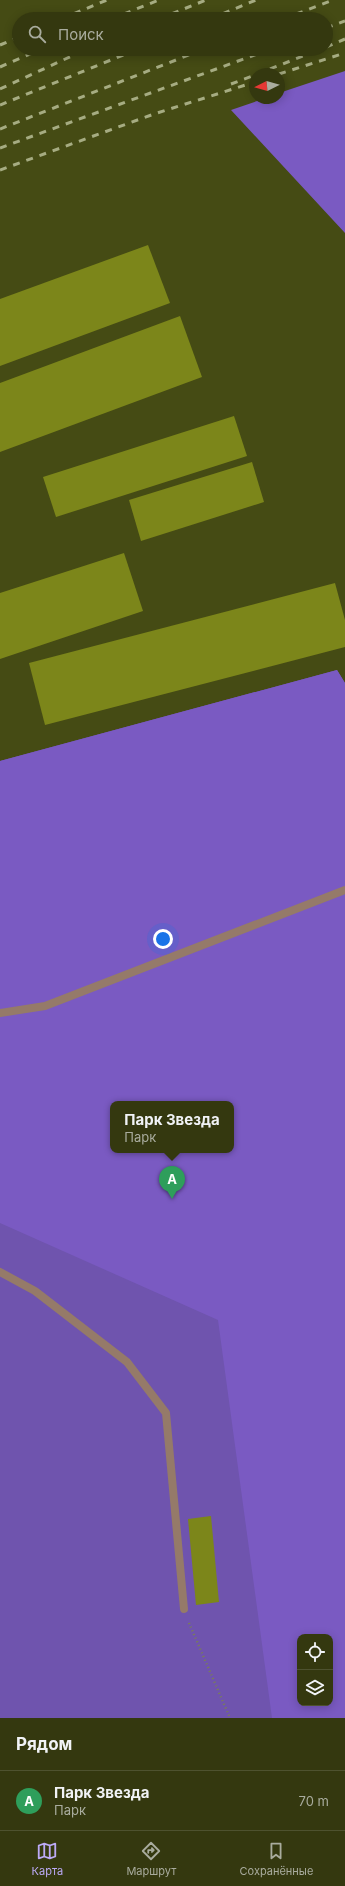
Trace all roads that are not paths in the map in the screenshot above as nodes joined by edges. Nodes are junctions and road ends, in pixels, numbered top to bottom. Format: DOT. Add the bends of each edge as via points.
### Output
graph roads {
  1 [pos="345,890"];
  2 [pos="0,1012"];
  3 [pos="0,1272"];
  4 [pos="184,1609"];
  1 -- 2 [label="lane" via="45,1006"];
  3 -- 4 [label="lane" via="35,1291 127,1362 166,1413"];
}
